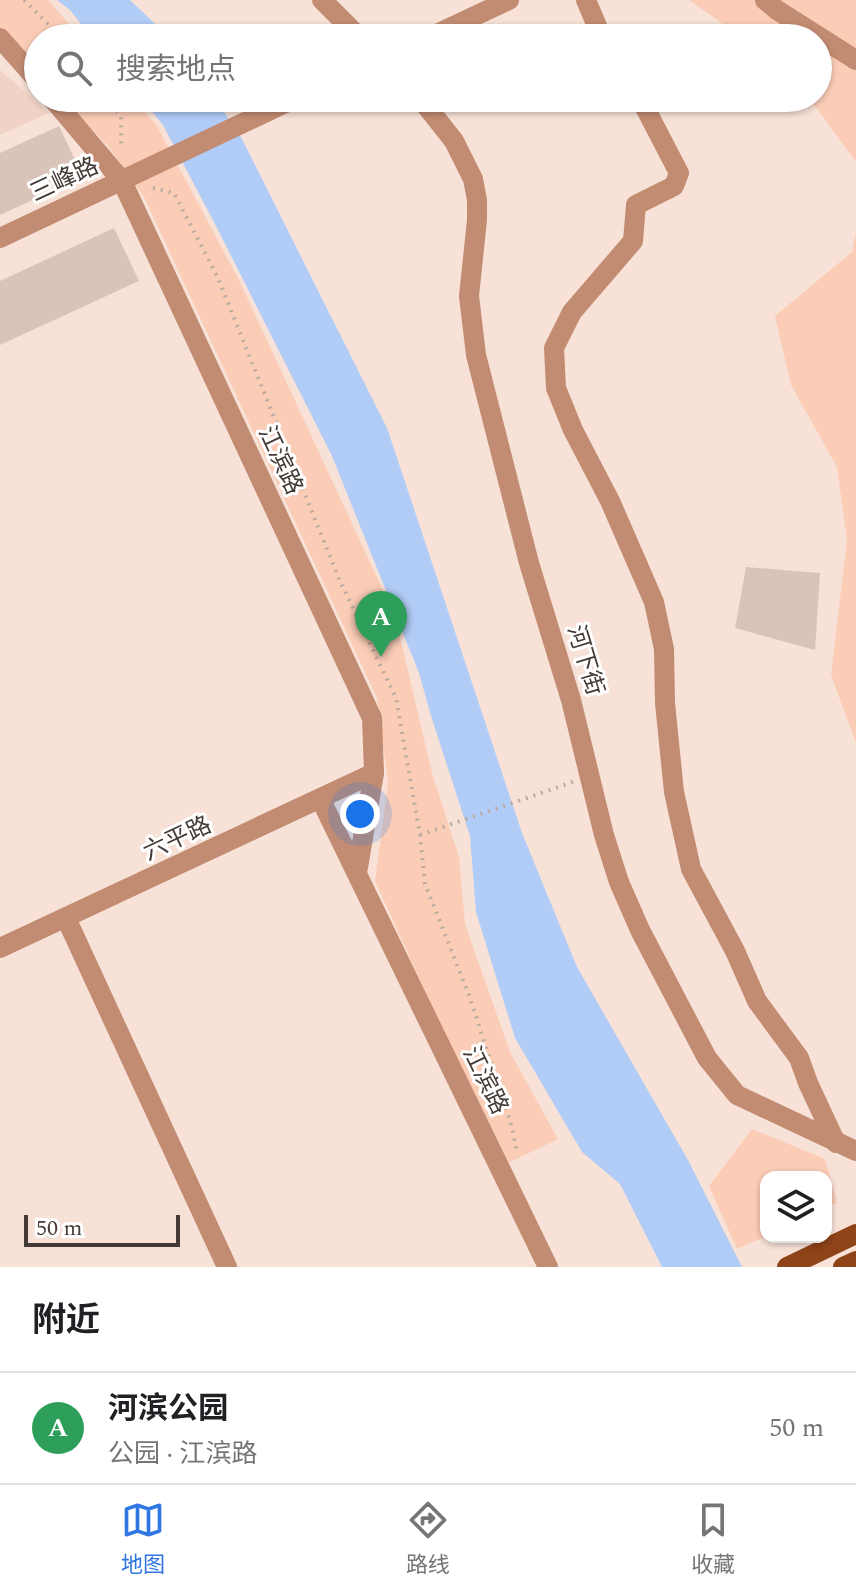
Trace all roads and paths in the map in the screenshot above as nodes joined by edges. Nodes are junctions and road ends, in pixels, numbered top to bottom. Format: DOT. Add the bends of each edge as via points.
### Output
graph roads {
  1 [pos="24,0"];
  2 [pos="322,0"];
  3 [pos="509,0"];
  4 [pos="586,0"];
  5 [pos="765,0"];
  6 [pos="48,24"];
  7 [pos="346,24"];
  8 [pos="458,24"];
  9 [pos="596,24"];
  10 [pos="799,24"];
  11 [pos="0,38"];
  12 [pos="832,45"];
  13 [pos="856,60"];
  14 [pos="24,65"];
  15 [pos="64,112"];
  16 [pos="118,112"];
  17 [pos="267,112"];
  18 [pos="431,112"];
  19 [pos="647,112"];
  20 [pos="122,181"];
  21 [pos="0,238"];
  22 [pos="374,773"];
  23 [pos="590,776"];
  24 [pos="321,800"];
  25 [pos="420,835"];
  26 [pos="357,873"];
  27 [pos="66,918"];
  28 [pos="0,948"];
  29 [pos="836,1143"];
  30 [pos="856,1151"];
  31 [pos="856,1234"];
  32 [pos="856,1261"];
  33 [pos="227,1267"];
  34 [pos="548,1267"];
  35 [pos="787,1267"];
  36 [pos="843,1267"];
  1 -- 6 [label="path"];
  2 -- 7 [label="street"];
  3 -- 8 [label="street"];
  4 -- 9 [label="street"];
  5 -- 10 [label="street"];
  11 -- 14 [label="street"];
  12 -- 13 [label="street"];
  15 -- 20 [label="street, 江滨路"];
  16 -- 20 [label="path"];
  17 -- 20 [label="street, 三峰路"];
  18 -- 23 [label="street, 河下街" via="454,141 473,179 477,220 469,296 476,355"];
  19 -- 29 [label="street" via="679,173 674,186 636,205 633,241 572,312 554,348 556,388 654,602 664,649 674,792 691,869 757,1001 799,1058"];
  20 -- 21 [label="street, 三峰路"];
  20 -- 22 [label="street, 江滨路" via="372,718"];
  22 -- 24 [label="street, 六平路"];
  22 -- 26 [label="street, 江滨路"];
  23 -- 25 [label="path"];
  23 -- 29 [label="street, 河下街" via="619,882 707,1058 737,1095"];
  24 -- 26 [label="street, 江滨路"];
  24 -- 27 [label="street, 六平路"];
  26 -- 34 [label="street, 江滨路"];
  27 -- 28 [label="street, 六平路"];
  27 -- 33 [label="street"];
  29 -- 30 [label="street, 河下街"];
  31 -- 35 [label="main road"];
  32 -- 36 [label="main road"];
}
